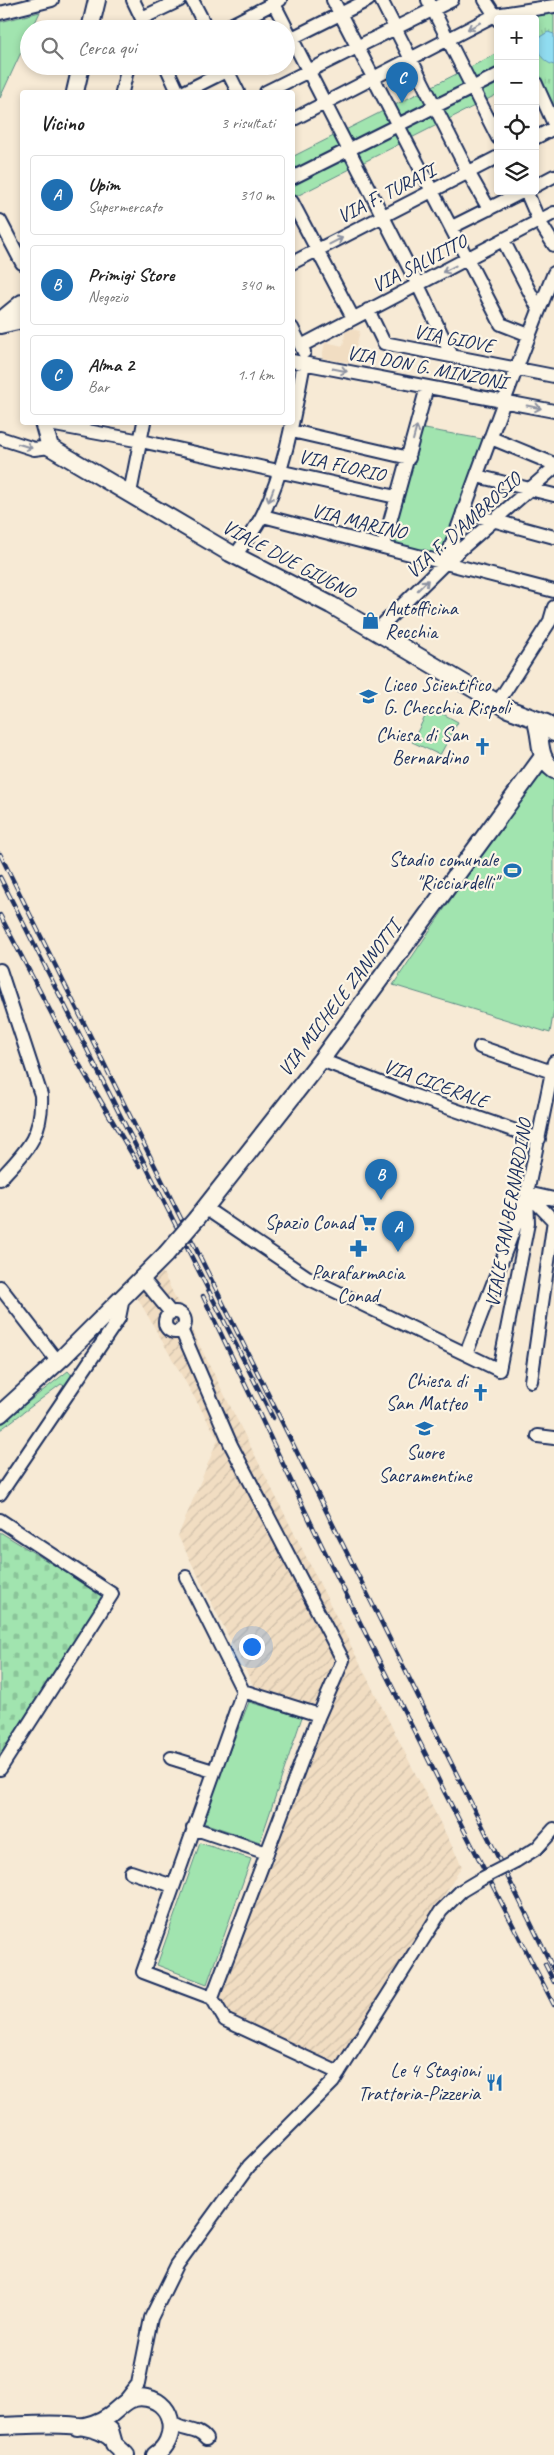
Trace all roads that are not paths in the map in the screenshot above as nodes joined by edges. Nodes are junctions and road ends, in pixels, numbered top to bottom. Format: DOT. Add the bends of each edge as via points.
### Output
graph roads {
  1 [pos="52,0"];
  2 [pos="97,0"];
  3 [pos="133,0"];
  4 [pos="180,0"];
  5 [pos="192,0"];
  6 [pos="333,0"];
  7 [pos="368,0"];
  8 [pos="381,0"];
  9 [pos="452,0"];
  10 [pos="485,0"];
  11 [pos="275,1"];
  12 [pos="536,4"];
  13 [pos="430,5"];
  14 [pos="554,6"];
  15 [pos="0,13"];
  16 [pos="340,14"];
  17 [pos="495,15"];
  18 [pos="502,15"];
  19 [pos="494,18"];
  20 [pos="92,20"];
  21 [pos="140,20"];
  22 [pos="148,20"];
  23 [pos="202,20"];
  24 [pos="240,20"];
  25 [pos="282,20"];
  26 [pos="395,28"];
  27 [pos="295,37"];
  28 [pos="448,40"];
  29 [pos="358,47"];
  30 [pos="295,50"];
  31 [pos="411,59"];
  32 [pos="308,71"];
  33 [pos="79,75"];
  34 [pos="126,75"];
  35 [pos="170,75"];
  36 [pos="217,75"];
  37 [pos="232,75"];
  38 [pos="494,77"];
  39 [pos="374,78"];
  40 [pos="472,88"];
  41 [pos="75,90"];
  42 [pos="122,90"];
  43 [pos="177,90"];
  44 [pos="188,90"];
  45 [pos="237,90"];
  46 [pos="270,90"];
  47 [pos="539,91"];
  48 [pos="324,103"];
  49 [pos="435,107"];
  50 [pos="295,118"];
  51 [pos="554,124"];
  52 [pos="398,125"];
  53 [pos="554,128"];
  54 [pos="494,130"];
  55 [pos="539,136"];
  56 [pos="348,150"];
  57 [pos="494,159"];
  58 [pos="468,172"];
  59 [pos="295,176"];
  60 [pos="554,176"];
  61 [pos="539,184"];
  62 [pos="432,190"];
  63 [pos="517,195"];
  64 [pos="527,195"];
  65 [pos="295,208"];
  66 [pos="490,209"];
  67 [pos="554,213"];
  68 [pos="382,217"];
  69 [pos="0,221"];
  70 [pos="539,221"];
  71 [pos="452,227"];
  72 [pos="503,240"];
  73 [pos="554,245"];
  74 [pos="316,250"];
  75 [pos="20,255"];
  76 [pos="468,259"];
  77 [pos="295,261"];
  78 [pos="553,281"];
  79 [pos="418,285"];
  80 [pos="20,305"];
  81 [pos="368,310"];
  82 [pos="539,310"];
  83 [pos="353,318"];
  84 [pos="20,320"];
  85 [pos="0,322"];
  86 [pos="0,325"];
  87 [pos="295,334"];
  88 [pos="529,334"];
  89 [pos="301,346"];
  90 [pos="452,356"];
  91 [pos="302,363"];
  92 [pos="516,369"];
  93 [pos="554,376"];
  94 [pos="427,387"];
  95 [pos="506,402"];
  96 [pos="295,411"];
  97 [pos="554,411"];
  98 [pos="44,425"];
  99 [pos="143,425"];
  100 [pos="293,425"];
  101 [pos="292,431"];
  102 [pos="0,438"];
  103 [pos="491,438"];
  104 [pos="140,440"];
  105 [pos="50,447"];
  106 [pos="409,458"];
  107 [pos="554,464"];
  108 [pos="554,468"];
  109 [pos="280,470"];
  110 [pos="477,476"];
  111 [pos="532,489"];
  112 [pos="130,493"];
  113 [pos="554,495"];
  114 [pos="396,497"];
  115 [pos="463,512"];
  116 [pos="263,516"];
  117 [pos="496,521"];
  118 [pos="554,537"];
  119 [pos="383,547"];
  120 [pos="235,556"];
  121 [pos="445,562"];
  122 [pos="554,591"];
  123 [pos="554,607"];
  124 [pos="376,631"];
  125 [pos="498,702"];
  126 [pos="535,719"];
  127 [pos="554,733"];
  128 [pos="554,737"];
  129 [pos="548,762"];
  130 [pos="0,970"];
  131 [pos="480,1047"];
  132 [pos="321,1060"];
  133 [pos="553,1067"];
  134 [pos="539,1139"];
  135 [pos="0,1180"];
  136 [pos="527,1194"];
  137 [pos="554,1199"];
  138 [pos="201,1213"];
  139 [pos="554,1224"];
  140 [pos="142,1278"];
  141 [pos="0,1287"];
  142 [pos="123,1298"];
  143 [pos="466,1354"];
  144 [pos="58,1362"];
  145 [pos="531,1381"];
  146 [pos="0,1414"];
  147 [pos="538,1436"];
  148 [pos="554,1438"];
  149 [pos="0,1494"];
  150 [pos="0,1520"];
  151 [pos="186,1577"];
  152 [pos="243,1691"];
  153 [pos="319,1715"];
  154 [pos="171,1758"];
  155 [pos="0,1769"];
  156 [pos="213,1771"];
  157 [pos="193,1828"];
  158 [pos="554,1829"];
  159 [pos="266,1853"];
  160 [pos="131,1872"];
  161 [pos="173,1886"];
  162 [pos="212,1998"];
  163 [pos="339,2074"];
  164 [pos="140,2377"];
  165 [pos="153,2400"];
  166 [pos="120,2406"];
  167 [pos="0,2426"];
  168 [pos="77,2426"];
  169 [pos="171,2429"];
  170 [pos="206,2439"];
  171 [pos="117,2448"];
  172 [pos="157,2454"];
  1 -- 15 [label="street"];
  2 -- 20 [label="main road"];
  3 -- 21 [label="street"];
  4 -- 22 [label="street"];
  5 -- 23 [label="street"];
  6 -- 16 [label="street"];
  7 -- 16 [label="street"];
  8 -- 26 [label="street"];
  9 -- 13 [label="street"];
  10 -- 17 [label="street"];
  11 -- 24 [label="street"];
  11 -- 25 [label="street"];
  12 -- 14 [label="street"];
  12 -- 18 [label="street"];
  13 -- 26 [label="street"];
  13 -- 28 [label="street"];
  16 -- 27 [label="street"];
  16 -- 29 [label="street"];
  19 -- 28 [label="street, one-way"];
  26 -- 29 [label="street"];
  26 -- 31 [label="street"];
  28 -- 31 [label="street"];
  28 -- 40 [label="street"];
  29 -- 32 [label="street"];
  29 -- 39 [label="street"];
  30 -- 32 [label="street"];
  31 -- 39 [label="street"];
  31 -- 49 [label="street"];
  32 -- 46 [label="street"];
  32 -- 48 [label="street"];
  33 -- 41 [label="main road"];
  34 -- 42 [label="street"];
  35 -- 43 [label="street"];
  36 -- 44 [label="street"];
  37 -- 45 [label="street"];
  38 -- 40 [label="street"];
  39 -- 48 [label="street"];
  39 -- 52 [label="street"];
  40 -- 49 [label="street"];
  40 -- 54 [label="street"];
  47 -- 51 [label="street"];
  48 -- 50 [label="street"];
  48 -- 56 [label="street"];
  49 -- 52 [label="street"];
  49 -- 58 [label="street"];
  52 -- 56 [label="street"];
  52 -- 62 [label="street"];
  53 -- 55 [label="street"];
  56 -- 59 [label="street"];
  56 -- 68 [label="street"];
  57 -- 58 [label="street, VIA F. TURATI"];
  58 -- 62 [label="street, VIA F. TURATI"];
  58 -- 66 [label="street"];
  60 -- 61 [label="street"];
  62 -- 68 [label="street, VIA F. TURATI"];
  62 -- 71 [label="street"];
  63 -- 66 [label="street"];
  64 -- 70 [label="street"];
  65 -- 74 [label="street"];
  66 -- 71 [label="street"];
  67 -- 70 [label="street, VIA SALVITTO"];
  74 -- 68 [label="street, VIA F. TURATI, one-way"];
  68 -- 79 [label="street"];
  69 -- 75 [label="street"];
  70 -- 72 [label="street, VIA SALVITTO"];
  70 -- 73 [label="street"];
  71 -- 76 [label="street"];
  72 -- 76 [label="street, VIA SALVITTO"];
  72 -- 82 [label="street"];
  74 -- 77 [label="street, VIA F. TURATI"];
  74 -- 83 [label="street"];
  76 -- 79 [label="street, VIA SALVITTO, one-way"];
  76 -- 88 [label="street" via="500,324"];
  78 -- 82 [label="street"];
  79 -- 81 [label="street, VIA SALVITTO"];
  79 -- 90 [label="street"];
  80 -- 85 [label="main road"];
  81 -- 83 [label="street, VIA SALVITTO"];
  81 -- 90 [label="street, VIA GIOVE" via="384,343"];
  82 -- 88 [label="street"];
  83 -- 89 [label="street, VIA SALVITTO"];
  84 -- 86 [label="main road"];
  87 -- 89 [label="street"];
  88 -- 92 [label="street"];
  89 -- 91 [label="street"];
  90 -- 92 [label="street, VIA GIOVE"];
  91 -- 94 [label="street, VIA DON G. MINZONI, one-way"];
  91 -- 96 [label="street"];
  92 -- 93 [label="street, VIA GIOVE"];
  92 -- 95 [label="street"];
  94 -- 95 [label="street, VIA DON G. MINZONI"];
  106 -- 94 [label="street, one-way"];
  95 -- 97 [label="street, VIA DON G. MINZONI, one-way"];
  95 -- 103 [label="street"];
  98 -- 104 [label="street, VIA FLORIO"];
  98 -- 105 [label="main road"];
  99 -- 104 [label="street"];
  100 -- 101 [label="street"];
  101 -- 106 [label="street"];
  101 -- 109 [label="street"];
  102 -- 105 [label="street, one-way" via="34,449"];
  103 -- 107 [label="street"];
  103 -- 110 [label="street"];
  104 -- 109 [label="street, VIA FLORIO"];
  104 -- 112 [label="street"];
  105 -- 112 [label="main road, VIALE DUE GIUGNO"];
  106 -- 114 [label="street"];
  108 -- 111 [label="street, VIA F. D'AMBROSIO"];
  109 -- 114 [label="street, VIA FLORIO"];
  109 -- 116 [label="street, one-way"];
  110 -- 111 [label="street"];
  110 -- 115 [label="street"];
  111 -- 113 [label="street"];
  111 -- 117 [label="street, VIA F. D'AMBROSIO"];
  112 -- 120 [label="main road, VIALE DUE GIUGNO"];
  114 -- 119 [label="street"];
  115 -- 117 [label="street"];
  115 -- 121 [label="street"];
  116 -- 119 [label="street, VIA MARINO"];
  116 -- 120 [label="street"];
  117 -- 118 [label="street"];
  117 -- 121 [label="street, VIA F. D'AMBROSIO"];
  119 -- 121 [label="street, VIA MARINO"];
  120 -- 124 [label="main road, VIALE DUE GIUGNO"];
  121 -- 122 [label="street, VIA MARINO"];
  124 -- 121 [label="street, VIA F. D'AMBROSIO, one-way"];
  123 -- 125 [label="street" via="550,621"];
  124 -- 125 [label="main road, VIALE DUE GIUGNO"];
  125 -- 126 [label="main road, VIALE DUE GIUGNO"];
  126 -- 127 [label="main road, VIALE DUE GIUGNO" via="546,723"];
  126 -- 129 [label="main road"];
  128 -- 129 [label="main road, VIA MICHELE ZANNOTTI" via="548,739"];
  129 -- 132 [label="main road, VIA MICHELE ZANNOTTI" via="530,776"];
  130 -- 135 [label="street" via="41,1095 42,1110 36,1137"];
  131 -- 133 [label="street"];
  132 -- 134 [label="street, VIA CICERALE"];
  132 -- 138 [label="main road, VIA MICHELE ZANNOTTI"];
  133 -- 134 [label="street, VIALE SAN BERNARDINO"];
  134 -- 136 [label="street, VIALE SAN BERNARDINO"];
  136 -- 137 [label="street"];
  136 -- 139 [label="street"];
  136 -- 143 [label="street"];
  136 -- 143 [label="street, VIALE SAN BERNARDINO" via="528,1223 499,1370"];
  138 -- 140 [label="main road, VIA MICHELE ZANNOTTI, bridge"];
  138 -- 143 [label="street" via="310,1279"];
  139 -- 145 [label="street"];
  140 -- 142 [label="main road, VIA MICHELE ZANNOTTI"];
  140 -- 153 [label="street" via="171,1313 166,1320 167,1327 175,1331 181,1329 231,1445 343,1660"];
  141 -- 144 [label="street"];
  142 -- 144 [label="main road, VIA MICHELE ZANNOTTI"];
  142 -- 149 [label="street" via="120,1318"];
  144 -- 146 [label="main road, VIA MICHELE ZANNOTTI"];
  147 -- 148 [label="street"];
  150 -- 155 [label="street" via="112,1594"];
  151 -- 152 [label="street"];
  152 -- 153 [label="street"];
  152 -- 156 [label="street"];
  153 -- 159 [label="street"];
  154 -- 156 [label="street"];
  156 -- 157 [label="street"];
  157 -- 159 [label="street"];
  157 -- 161 [label="street"];
  158 -- 163 [label="street, bridge" via="537,1848 481,1878 455,1896 441,1911"];
  159 -- 162 [label="street"];
  160 -- 161 [label="street"];
  161 -- 162 [label="street" via="143,1972"];
  162 -- 163 [label="street" via="225,2020"];
  163 -- 164 [label="street" via="249,2166 177,2265 151,2318"];
  164 -- 165 [label="street" via="144,2390"];
  164 -- 166 [label="street" via="134,2391"];
  165 -- 166 [label="main road" via="138,2398"];
  165 -- 169 [label="main road" via="163,2407"];
  166 -- 168 [label="main road" via="101,2420"];
  166 -- 171 [label="main road" via="110,2424"];
  167 -- 168 [label="main road"];
  168 -- 171 [label="main road" via="101,2432"];
  169 -- 170 [label="street" via="178,2427 199,2432"];
  169 -- 172 [label="main road"];
}
